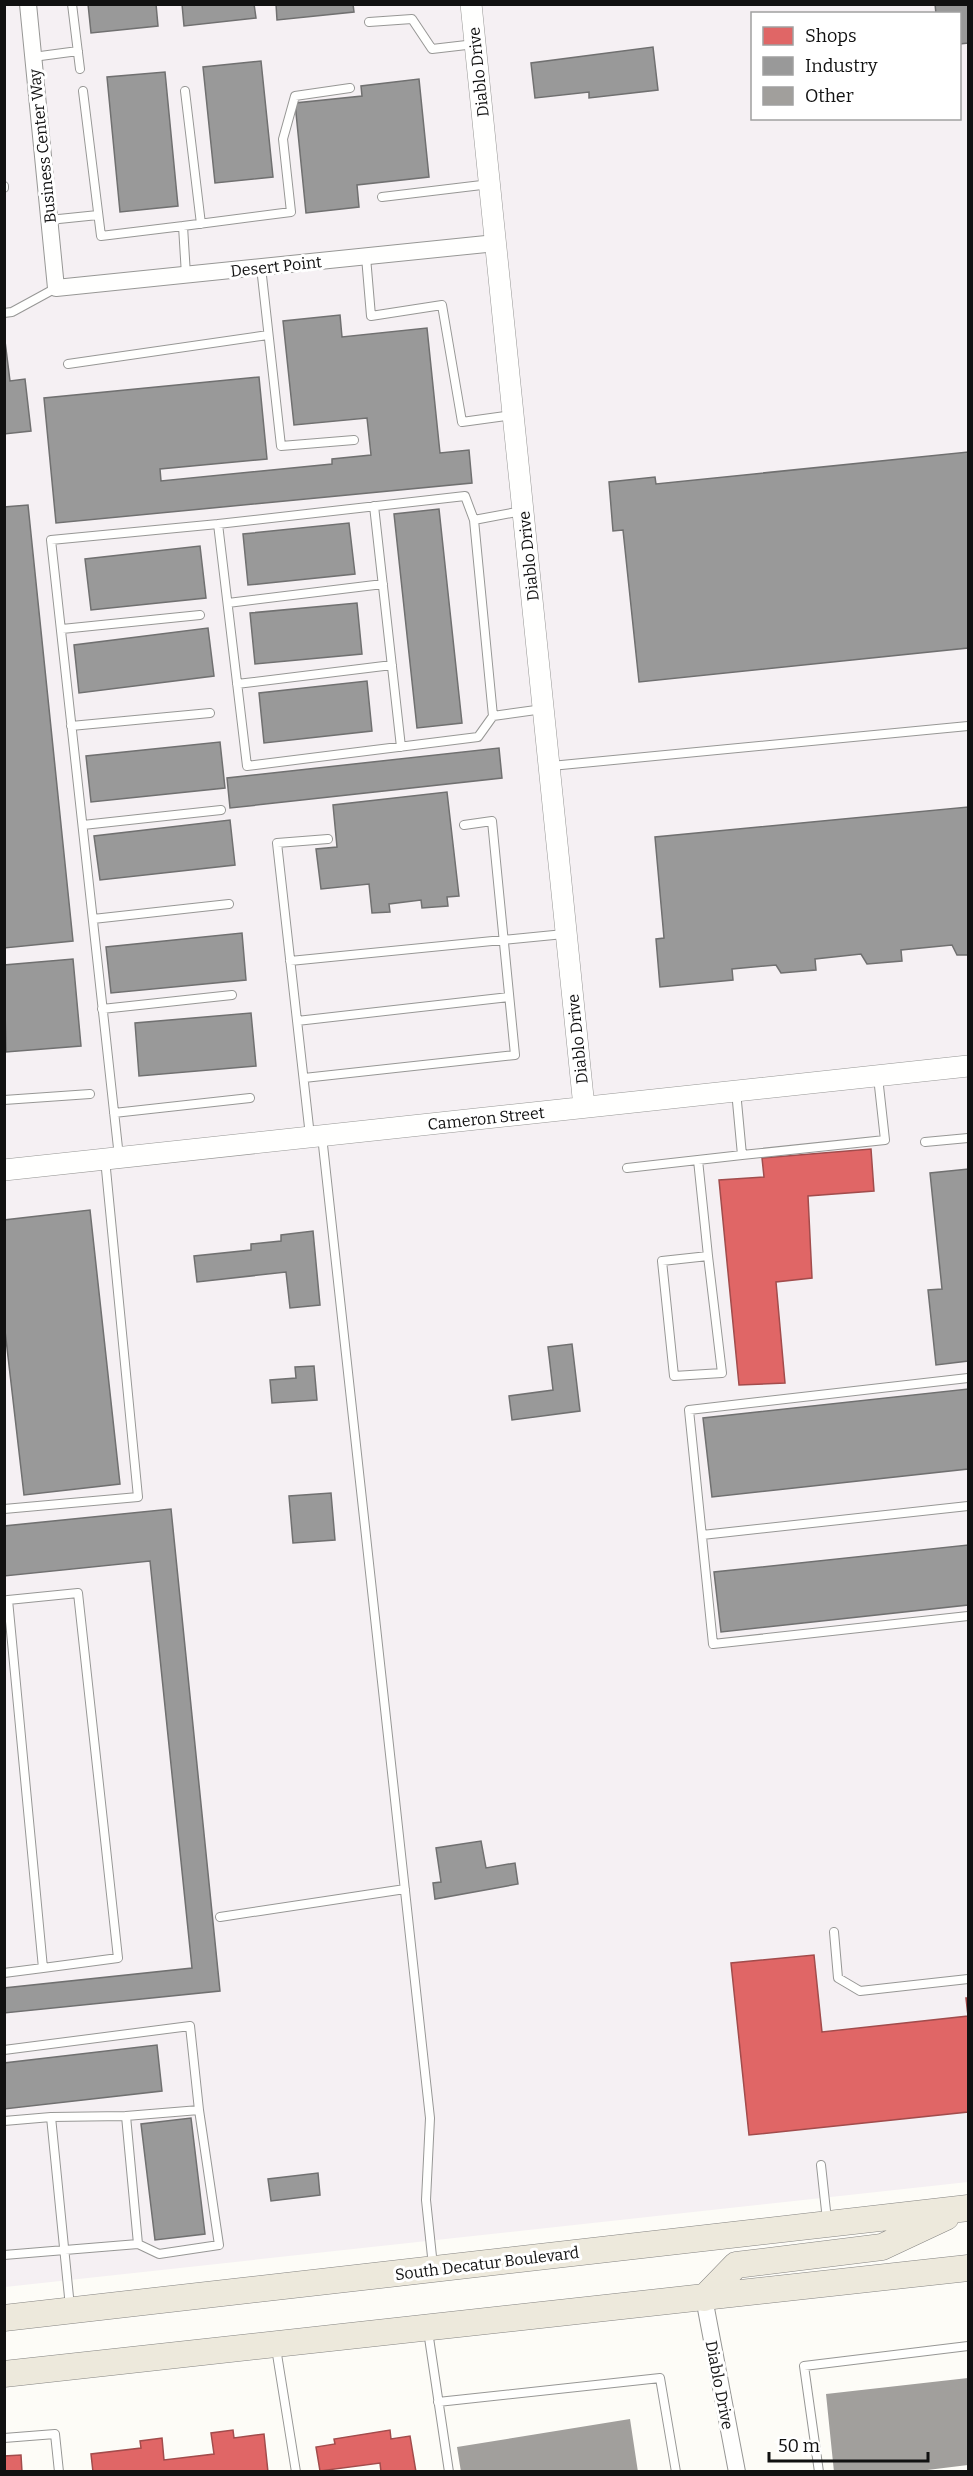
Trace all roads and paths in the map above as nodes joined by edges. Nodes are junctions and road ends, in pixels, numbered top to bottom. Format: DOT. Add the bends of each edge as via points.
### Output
graph roads {
  1 [pos="28,4"];
  2 [pos="72,4"];
  3 [pos="471,4"];
  4 [pos="369,22"];
  5 [pos="476,44"];
  6 [pos="78,51"];
  7 [pos="33,57"];
  8 [pos="80,69"];
  9 [pos="350,88"];
  10 [pos="83,92"];
  11 [pos="185,92"];
  12 [pos="490,184"];
  13 [pos="382,197"];
  14 [pos="98,215"];
  15 [pos="49,220"];
  16 [pos="201,224"];
  17 [pos="183,226"];
  18 [pos="496,243"];
  19 [pos="366,257"];
  20 [pos="261,267"];
  21 [pos="186,275"];
  22 [pos="56,288"];
  23 [pos="4,313"];
  24 [pos="268,335"];
  25 [pos="68,364"];
  26 [pos="514,415"];
  27 [pos="354,440"];
  28 [pos="374,507"];
  29 [pos="523,511"];
  30 [pos="474,520"];
  31 [pos="218,524"];
  32 [pos="383,584"];
  33 [pos="228,603"];
  34 [pos="200,615"];
  35 [pos="62,629"];
  36 [pos="392,665"];
  37 [pos="237,684"];
  38 [pos="544,709"];
  39 [pos="210,713"];
  40 [pos="493,716"];
  41 [pos="71,726"];
  42 [pos="969,726"];
  43 [pos="401,747"];
  44 [pos="550,766"];
  45 [pos="221,810"];
  46 [pos="83,825"];
  47 [pos="464,825"];
  48 [pos="328,838"];
  49 [pos="229,904"];
  50 [pos="93,919"];
  51 [pos="567,934"];
  52 [pos="504,940"];
  53 [pos="290,961"];
  54 [pos="232,995"];
  55 [pos="509,997"];
  56 [pos="102,1009"];
  57 [pos="297,1021"];
  58 [pos="969,1066"];
  59 [pos="878,1076"];
  60 [pos="304,1078"];
  61 [pos="736,1091"];
  62 [pos="90,1094"];
  63 [pos="250,1098"];
  64 [pos="4,1100"];
  65 [pos="584,1107"];
  66 [pos="114,1113"];
  67 [pos="316,1136"];
  68 [pos="969,1138"];
  69 [pos="925,1143"];
  70 [pos="742,1155"];
  71 [pos="112,1158"];
  72 [pos="698,1160"];
  73 [pos="627,1168"];
  74 [pos="4,1170"];
  75 [pos="708,1256"];
  76 [pos="969,1378"];
  77 [pos="969,1506"];
  78 [pos="4,1509"];
  79 [pos="702,1535"];
  80 [pos="6,1600"];
  81 [pos="969,1616"];
  82 [pos="405,1889"];
  83 [pos="220,1917"];
  84 [pos="834,1932"];
  85 [pos="43,1968"];
  86 [pos="4,1973"];
  87 [pos="969,1979"];
  88 [pos="4,2050"];
  89 [pos="199,2110"];
  90 [pos="126,2116"];
  91 [pos="51,2117"];
  92 [pos="4,2121"];
  93 [pos="821,2165"];
  94 [pos="968,2208"];
  95 [pos="827,2224"];
  96 [pos="138,2244"];
  97 [pos="64,2250"];
  98 [pos="4,2255"];
  99 [pos="969,2268"];
  100 [pos="434,2270"];
  101 [pos="704,2298"];
  102 [pos="70,2311"];
  103 [pos="4,2318"];
  104 [pos="427,2328"];
  105 [pos="275,2344"];
  106 [pos="969,2346"];
  107 [pos="4,2374"];
  108 [pos="438,2402"];
  109 [pos="4,2438"];
  110 [pos="59,2472"];
  111 [pos="296,2472"];
  112 [pos="449,2472"];
  113 [pos="676,2472"];
  114 [pos="737,2472"];
  115 [pos="819,2472"];
  1 -- 7 [label="street, Business Center Way"];
  2 -- 6 [label="lane"];
  3 -- 5 [label="street, Diablo Drive"];
  4 -- 5 [label="lane" via="412,19 432,49"];
  5 -- 12 [label="street, Diablo Drive"];
  6 -- 7 [label="lane"];
  6 -- 8 [label="lane"];
  7 -- 15 [label="street, Business Center Way"];
  9 -- 16 [label="lane" via="295,96 283,139 291,212"];
  10 -- 14 [label="lane"];
  11 -- 16 [label="lane"];
  12 -- 13 [label="lane"];
  12 -- 18 [label="street, Diablo Drive"];
  14 -- 15 [label="lane"];
  14 -- 17 [label="lane" via="100,236"];
  15 -- 22 [label="street, Business Center Way"];
  16 -- 17 [label="lane"];
  17 -- 21 [label="lane"];
  18 -- 19 [label="street, Desert Point"];
  18 -- 26 [label="street, Diablo Drive"];
  19 -- 20 [label="street, Desert Point"];
  19 -- 26 [label="lane" via="371,316 442,305 462,422"];
  20 -- 21 [label="street, Desert Point"];
  20 -- 24 [label="lane"];
  21 -- 22 [label="street, Desert Point"];
  22 -- 23 [label="lane"];
  24 -- 25 [label="lane"];
  24 -- 27 [label="lane" via="281,446"];
  26 -- 29 [label="street, Diablo Drive"];
  28 -- 30 [label="lane" via="465,496"];
  28 -- 31 [label="lane"];
  28 -- 32 [label="lane"];
  29 -- 30 [label="lane"];
  29 -- 38 [label="street, Diablo Drive"];
  30 -- 40 [label="lane"];
  31 -- 33 [label="lane"];
  31 -- 35 [label="lane" via="51,540"];
  32 -- 33 [label="lane"];
  32 -- 36 [label="lane"];
  33 -- 37 [label="lane"];
  34 -- 35 [label="lane"];
  35 -- 41 [label="lane"];
  36 -- 37 [label="lane"];
  36 -- 43 [label="lane"];
  37 -- 43 [label="lane" via="247,766"];
  38 -- 40 [label="lane"];
  38 -- 44 [label="street, Diablo Drive"];
  39 -- 41 [label="lane"];
  40 -- 43 [label="lane" via="478,737"];
  41 -- 46 [label="lane"];
  42 -- 44 [label="lane"];
  44 -- 51 [label="street, Diablo Drive"];
  45 -- 46 [label="lane"];
  46 -- 50 [label="lane"];
  47 -- 52 [label="lane" via="492,821"];
  48 -- 53 [label="lane" via="277,843"];
  49 -- 50 [label="lane"];
  50 -- 56 [label="lane"];
  51 -- 52 [label="lane"];
  51 -- 65 [label="street, Diablo Drive"];
  52 -- 53 [label="lane"];
  52 -- 55 [label="lane"];
  53 -- 57 [label="lane"];
  54 -- 56 [label="lane"];
  55 -- 57 [label="lane"];
  55 -- 60 [label="lane" via="515,1055"];
  56 -- 66 [label="lane"];
  57 -- 60 [label="lane"];
  58 -- 59 [label="street, Cameron Street"];
  59 -- 61 [label="street, Cameron Street"];
  59 -- 70 [label="lane" via="885,1140"];
  60 -- 67 [label="lane"];
  61 -- 65 [label="street, Cameron Street"];
  61 -- 70 [label="lane"];
  62 -- 64 [label="lane"];
  63 -- 66 [label="lane"];
  65 -- 67 [label="street, Cameron Street"];
  66 -- 71 [label="lane"];
  67 -- 71 [label="street, Cameron Street"];
  67 -- 82 [label="lane"];
  68 -- 69 [label="lane"];
  70 -- 72 [label="lane"];
  71 -- 74 [label="street, Cameron Street"];
  71 -- 78 [label="lane" via="138,1497"];
  72 -- 73 [label="lane"];
  72 -- 75 [label="lane"];
  75 -- 75 [label="lane" via="662,1261 674,1376 722,1372"];
  76 -- 79 [label="lane" via="689,1410"];
  77 -- 79 [label="lane"];
  79 -- 81 [label="lane" via="713,1644"];
  80 -- 85 [label="lane"];
  80 -- 85 [label="lane" via="78,1593 118,1958"];
  82 -- 83 [label="lane"];
  82 -- 100 [label="lane" via="430,2118 426,2200"];
  84 -- 87 [label="lane" via="838,1978 860,1991"];
  85 -- 86 [label="lane"];
  88 -- 89 [label="lane" via="190,2026"];
  89 -- 90 [label="lane"];
  89 -- 96 [label="lane" via="219,2245 159,2254"];
  90 -- 91 [label="lane"];
  90 -- 96 [label="lane"];
  91 -- 92 [label="lane"];
  91 -- 97 [label="lane"];
  93 -- 95 [label="lane"];
  94 -- 95 [label="main road, South Decatur Boulevard"];
  94 -- 101 [label="main road" via="882,2247 736,2265"];
  95 -- 100 [label="main road, South Decatur Boulevard"];
  96 -- 97 [label="lane"];
  97 -- 98 [label="lane"];
  97 -- 102 [label="lane"];
  99 -- 101 [label="main road"];
  100 -- 102 [label="main road, South Decatur Boulevard"];
  101 -- 104 [label="main road"];
  101 -- 114 [label="street, Diablo Drive"];
  102 -- 103 [label="main road, South Decatur Boulevard"];
  104 -- 105 [label="main road"];
  104 -- 108 [label="lane"];
  105 -- 107 [label="main road"];
  105 -- 111 [label="lane"];
  106 -- 115 [label="lane" via="804,2366"];
  108 -- 112 [label="lane"];
  108 -- 113 [label="lane" via="660,2378"];
  109 -- 110 [label="lane" via="55,2434"];
}
